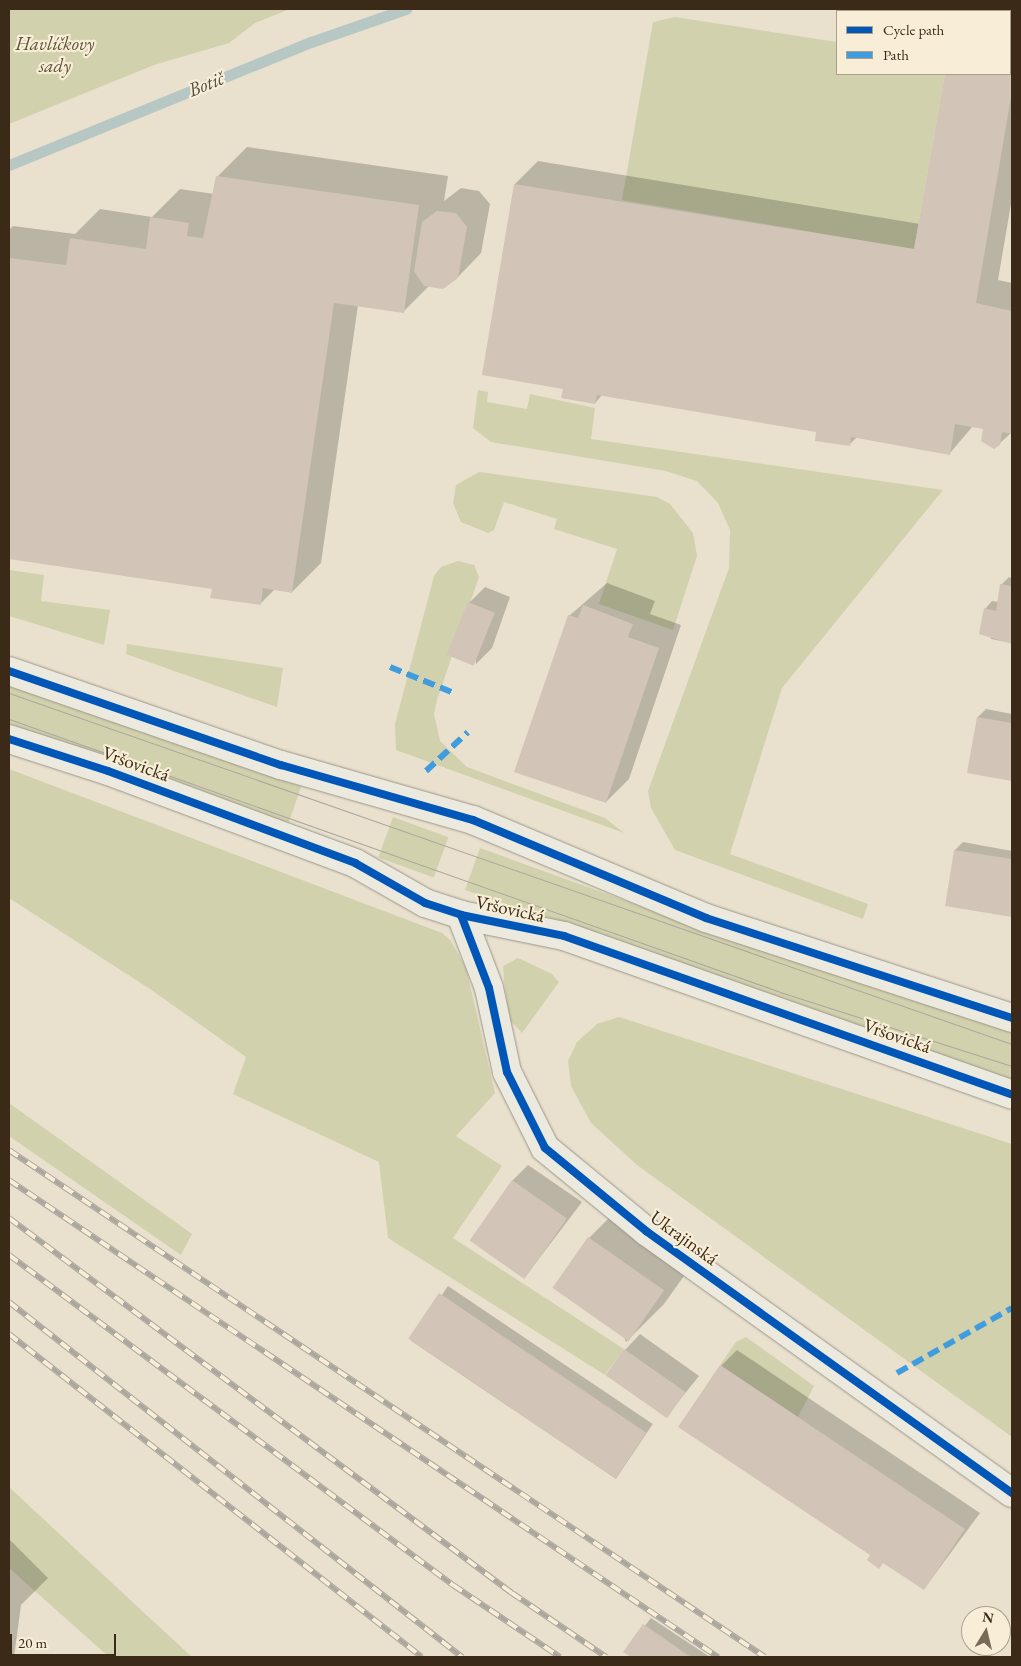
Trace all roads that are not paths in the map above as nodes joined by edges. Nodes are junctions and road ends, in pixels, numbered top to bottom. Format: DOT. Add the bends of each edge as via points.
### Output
graph roads {
  1 [pos="9,671"];
  2 [pos="9,739"];
  3 [pos="461,915"];
  4 [pos="1012,1018"];
  5 [pos="1012,1095"];
  6 [pos="1012,1493"];
  1 -- 4 [label="main road" via="281,764 473,820 697,915"];
  2 -- 3 [label="main road, Vršovická" via="108,771 355,863 425,903"];
  3 -- 5 [label="main road, Vršovická" via="564,936"];
  3 -- 6 [label="main road, Ukrajinská" via="489,988 507,1072 545,1148 646,1231"];
}
